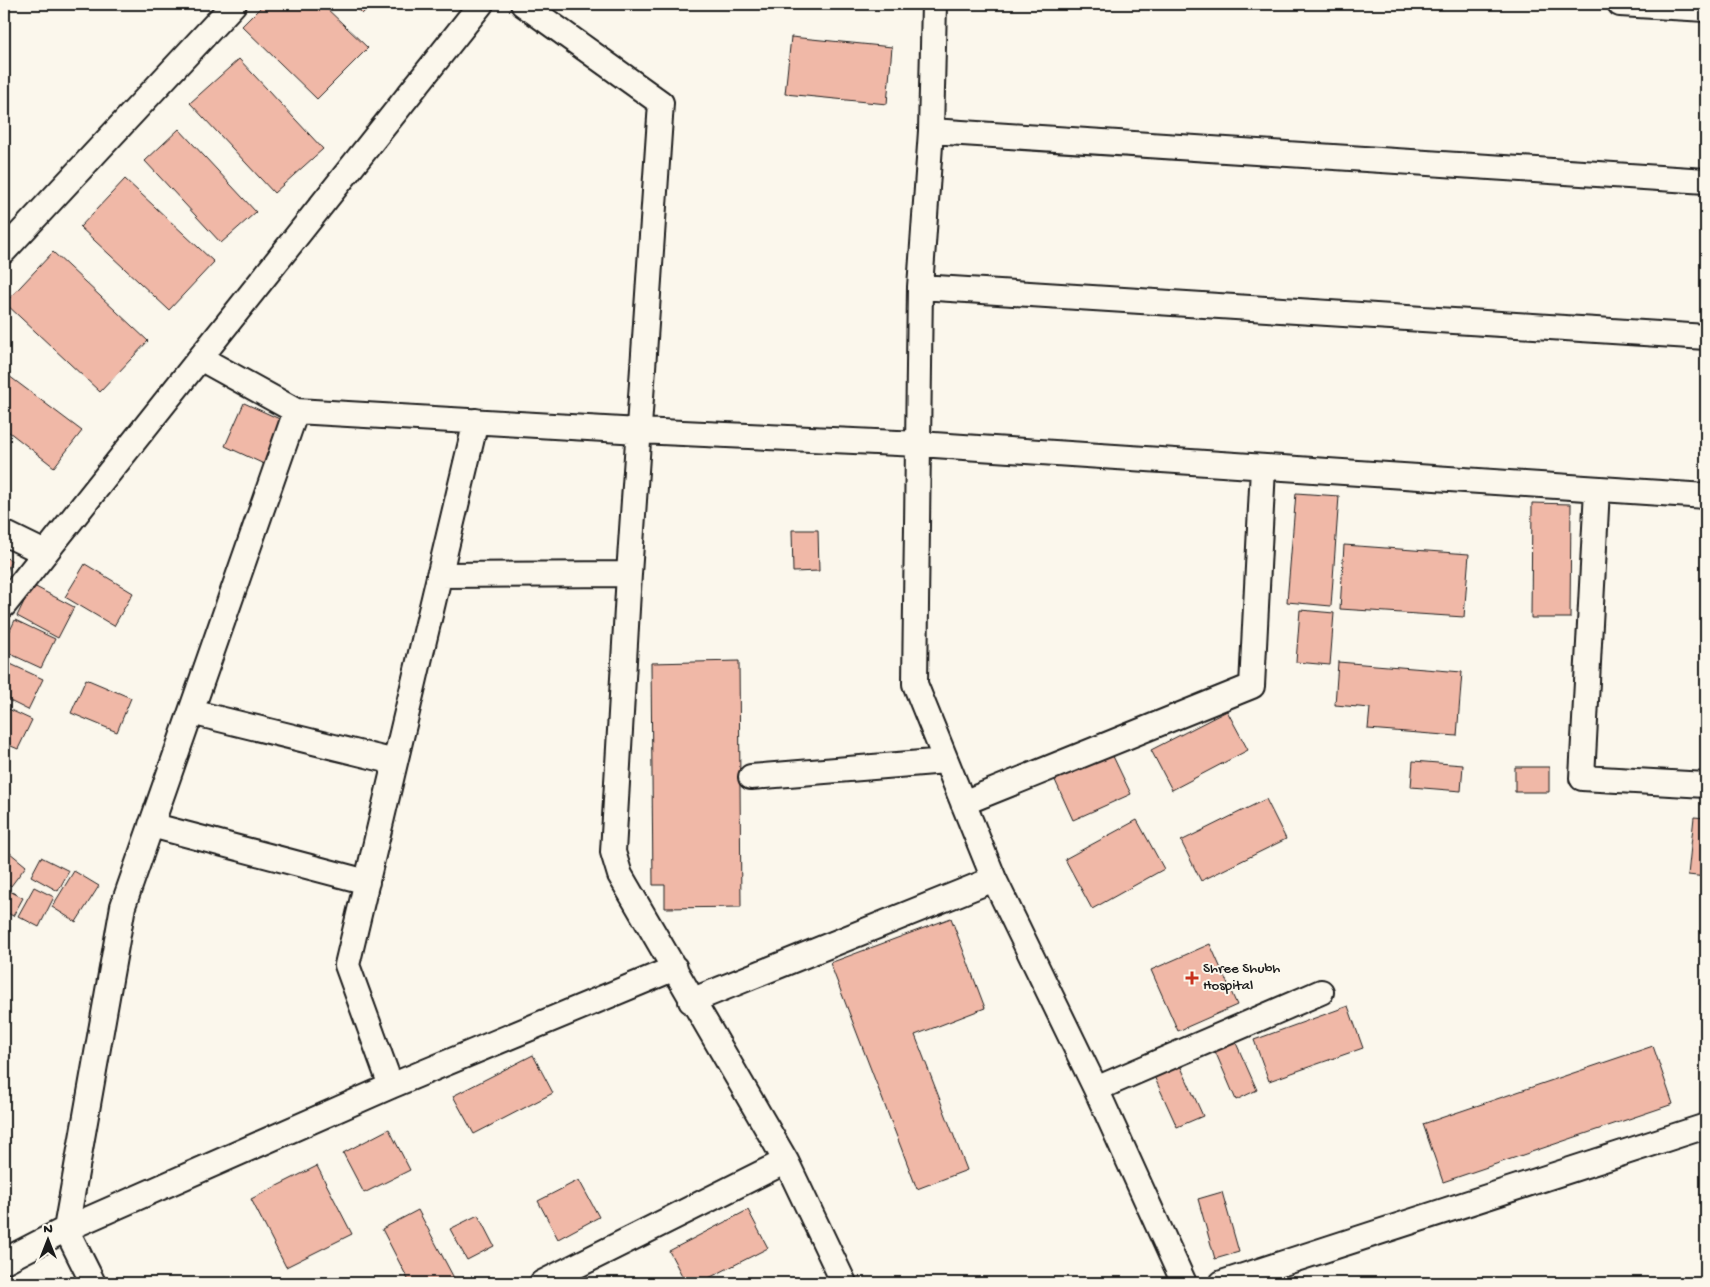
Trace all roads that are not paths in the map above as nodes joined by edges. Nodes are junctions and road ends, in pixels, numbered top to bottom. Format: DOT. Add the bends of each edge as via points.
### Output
graph roads {
  1 [pos="234,4"];
  2 [pos="481,4"];
  3 [pos="523,4"];
  4 [pos="934,4"];
  5 [pos="1620,4"];
  6 [pos="1706,9"];
  7 [pos="931,131"];
  8 [pos="1706,181"];
  9 [pos="6,247"];
  10 [pos="920,288"];
  11 [pos="1706,338"];
  12 [pos="200,358"];
  13 [pos="296,411"];
  14 [pos="476,422"];
  15 [pos="638,431"];
  16 [pos="919,444"];
  17 [pos="1263,468"];
  18 [pos="1597,489"];
  19 [pos="1706,496"];
  20 [pos="4,533"];
  21 [pos="45,552"];
  22 [pos="629,574"];
  23 [pos="439,575"];
  24 [pos="4,605"];
  25 [pos="191,712"];
  26 [pos="946,760"];
  27 [pos="395,762"];
  28 [pos="751,776"];
  29 [pos="1706,785"];
  30 [pos="964,803"];
  31 [pos="151,825"];
  32 [pos="994,879"];
  33 [pos="367,882"];
  34 [pos="675,968"];
  35 [pos="1321,992"];
  36 [pos="691,1001"];
  37 [pos="391,1086"];
  38 [pos="1096,1088"];
  39 [pos="1706,1126"];
  40 [pos="786,1161"];
  41 [pos="66,1229"];
  42 [pos="4,1261"];
  43 [pos="93,1283"];
  44 [pos="542,1283"];
  45 [pos="844,1283"];
  46 [pos="1184,1283"];
  47 [pos="1222,1283"];
  1 -- 9 [label="street"];
  2 -- 12 [label="street"];
  3 -- 15 [label="street" via="661,103"];
  4 -- 7 [label="street"];
  5 -- 6 [label="street"];
  7 -- 8 [label="street"];
  7 -- 10 [label="street"];
  10 -- 11 [label="street"];
  10 -- 16 [label="street"];
  12 -- 13 [label="street"];
  12 -- 21 [label="street"];
  13 -- 14 [label="street"];
  13 -- 25 [label="street"];
  14 -- 15 [label="street"];
  14 -- 23 [label="street"];
  15 -- 16 [label="street"];
  15 -- 22 [label="street"];
  16 -- 17 [label="street"];
  16 -- 26 [label="street" via="915,684"];
  17 -- 18 [label="street"];
  17 -- 30 [label="street" via="1252,686"];
  18 -- 19 [label="street"];
  18 -- 29 [label="street" via="1582,778"];
  20 -- 21 [label="street"];
  21 -- 24 [label="street"];
  22 -- 23 [label="street"];
  22 -- 34 [label="street" via="613,852 620,875"];
  23 -- 27 [label="street"];
  25 -- 27 [label="street"];
  25 -- 31 [label="street"];
  26 -- 28 [label="street"];
  26 -- 30 [label="street"];
  27 -- 33 [label="street"];
  30 -- 32 [label="street"];
  31 -- 33 [label="street"];
  31 -- 41 [label="street" via="123,906"];
  32 -- 36 [label="street"];
  32 -- 38 [label="street"];
  33 -- 37 [label="street" via="347,965"];
  34 -- 36 [label="street"];
  34 -- 37 [label="street"];
  35 -- 38 [label="street"];
  36 -- 40 [label="street"];
  37 -- 41 [label="street"];
  38 -- 46 [label="street"];
  39 -- 47 [label="street"];
  40 -- 44 [label="street"];
  40 -- 45 [label="street"];
  41 -- 42 [label="street"];
  41 -- 43 [label="street"];
}
